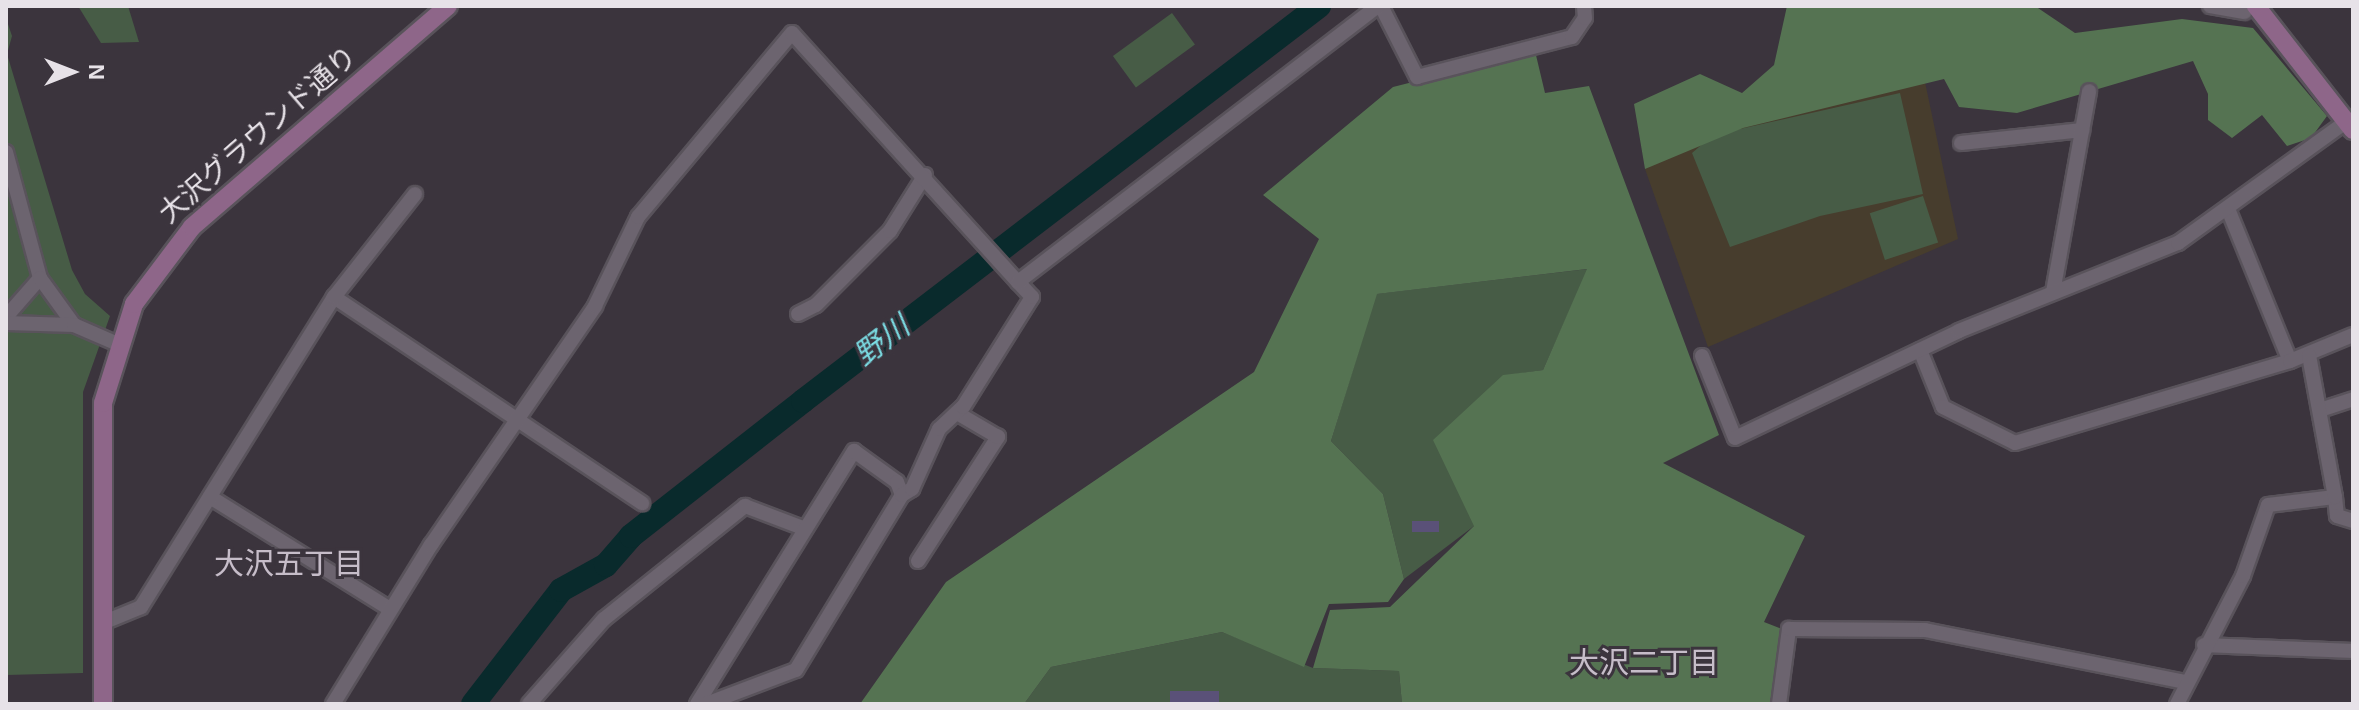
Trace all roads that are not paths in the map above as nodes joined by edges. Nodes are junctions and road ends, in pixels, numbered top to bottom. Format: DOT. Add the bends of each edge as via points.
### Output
graph roads {
  1 [pos="448,6"];
  2 [pos="1379,6"];
  3 [pos="1584,6"];
  4 [pos="2210,6"];
  5 [pos="2249,10"];
  6 [pos="2089,91"];
  7 [pos="2349,126"];
  8 [pos="2082,130"];
  9 [pos="1961,143"];
  10 [pos="6,152"];
  11 [pos="925,175"];
  12 [pos="415,194"];
  13 [pos="2228,209"];
  14 [pos="40,278"];
  15 [pos="1017,281"];
  16 [pos="2053,292"];
  17 [pos="334,297"];
  18 [pos="798,314"];
  19 [pos="6,320"];
  20 [pos="74,325"];
  21 [pos="2353,335"];
  22 [pos="118,344"];
  23 [pos="1920,350"];
  24 [pos="2309,355"];
  25 [pos="1702,356"];
  26 [pos="2290,361"];
  27 [pos="2353,399"];
  28 [pos="2320,410"];
  29 [pos="957,413"];
  30 [pos="518,417"];
  31 [pos="902,495"];
  32 [pos="210,497"];
  33 [pos="2335,497"];
  34 [pos="642,503"];
  35 [pos="2353,521"];
  36 [pos="803,528"];
  37 [pos="918,561"];
  38 [pos="390,609"];
  39 [pos="102,623"];
  40 [pos="2204,645"];
  41 [pos="2353,651"];
  42 [pos="2186,682"];
  43 [pos="103,704"];
  44 [pos="333,704"];
  45 [pos="529,704"];
  46 [pos="697,704"];
  47 [pos="706,704"];
  48 [pos="1779,704"];
  49 [pos="2177,704"];
  1 -- 22 [label="street, 大沢グラウンド通り" via="180,238 139,295"];
  2 -- 3 [label="street" via="1417,77 1572,37 1585,18"];
  2 -- 15 [label="street"];
  4 -- 5 [label="street"];
  5 -- 7 [label="street"];
  6 -- 8 [label="street"];
  7 -- 13 [label="street"];
  8 -- 9 [label="street"];
  8 -- 16 [label="street"];
  10 -- 14 [label="street"];
  11 -- 15 [label="street"];
  11 -- 18 [label="street" via="890,231 816,305"];
  11 -- 30 [label="street" via="792,33 638,217 595,306"];
  12 -- 17 [label="street"];
  13 -- 16 [label="street" via="2178,243"];
  13 -- 26 [label="street"];
  14 -- 19 [label="street"];
  14 -- 20 [label="street"];
  15 -- 29 [label="street" via="1032,297"];
  16 -- 23 [label="street"];
  17 -- 30 [label="street"];
  17 -- 32 [label="street"];
  19 -- 20 [label="street"];
  20 -- 22 [label="street"];
  21 -- 24 [label="street"];
  22 -- 39 [label="street, 大沢グラウンド通り" via="103,403"];
  23 -- 25 [label="street" via="1735,438"];
  23 -- 26 [label="street" via="1943,407 2015,443"];
  24 -- 26 [label="street"];
  24 -- 28 [label="street"];
  27 -- 28 [label="street"];
  28 -- 33 [label="street"];
  29 -- 31 [label="street" via="939,429 912,489"];
  29 -- 37 [label="street" via="998,437"];
  30 -- 34 [label="street"];
  30 -- 38 [label="street"];
  31 -- 36 [label="street" via="897,482 854,451"];
  31 -- 47 [label="street" via="796,670"];
  32 -- 38 [label="street"];
  32 -- 39 [label="street" via="141,607"];
  33 -- 35 [label="street" via="2337,516"];
  33 -- 40 [label="street" via="2268,505 2243,576"];
  36 -- 45 [label="street" via="745,506 604,619"];
  36 -- 46 [label="street"];
  38 -- 44 [label="street"];
  39 -- 43 [label="street, 大沢グラウンド通り"];
  40 -- 41 [label="street"];
  40 -- 42 [label="street"];
  42 -- 48 [label="street" via="1925,630 1789,629"];
  42 -- 49 [label="street"];
}
